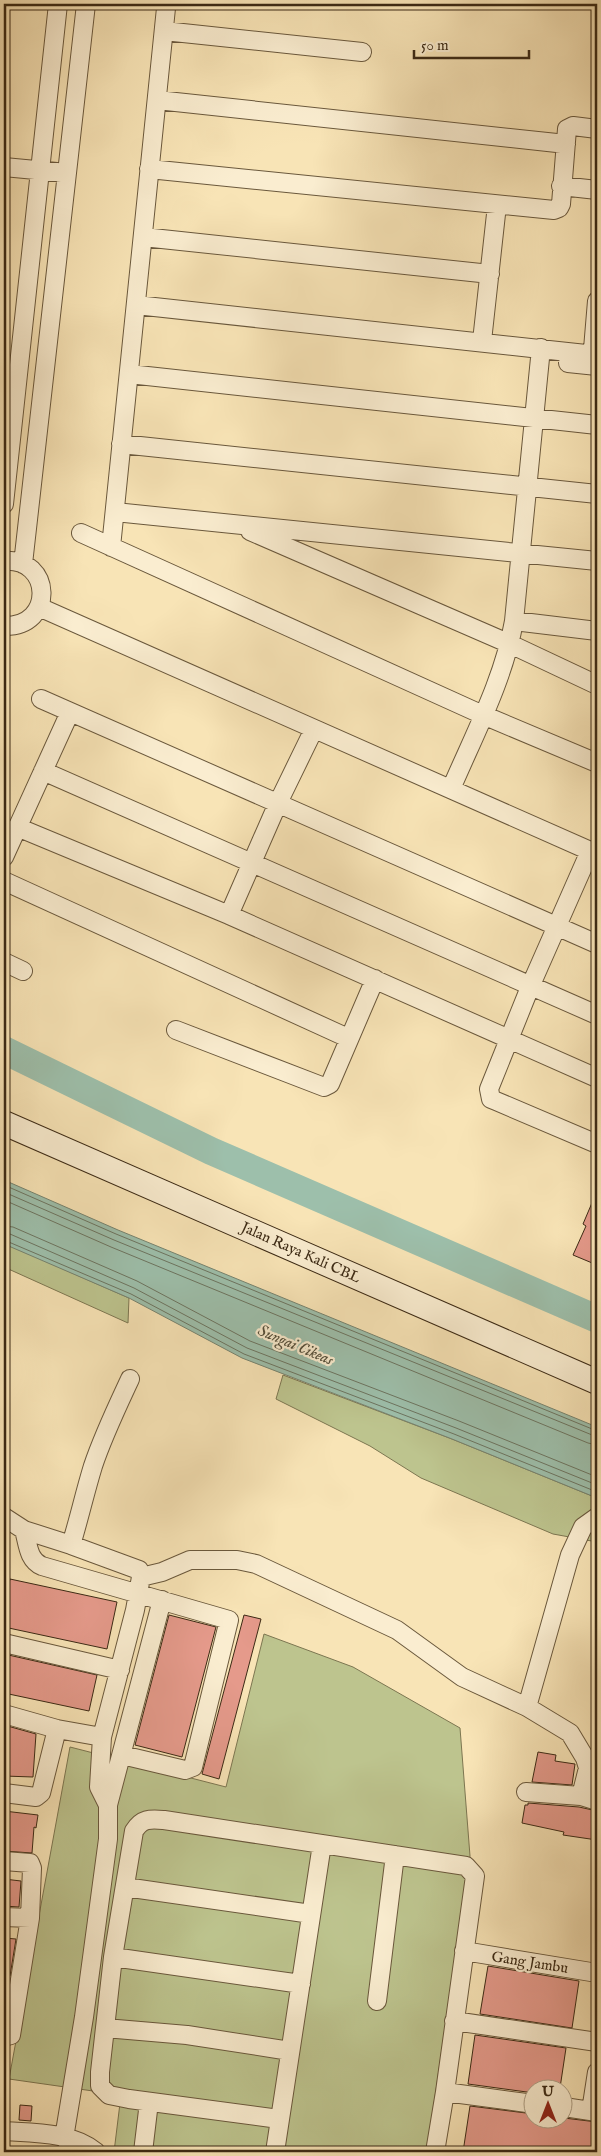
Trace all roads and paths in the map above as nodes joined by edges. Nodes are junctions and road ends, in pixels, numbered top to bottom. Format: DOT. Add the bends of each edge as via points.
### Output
graph roads {
  1 [pos="58,4"];
  2 [pos="86,4"];
  3 [pos="166,8"];
  4 [pos="164,31"];
  5 [pos="362,52"];
  6 [pos="157,100"];
  7 [pos="597,129"];
  8 [pos="566,144"];
  9 [pos="4,167"];
  10 [pos="150,169"];
  11 [pos="40,170"];
  12 [pos="66,173"];
  13 [pos="562,186"];
  14 [pos="597,190"];
  15 [pos="497,205"];
  16 [pos="143,237"];
  17 [pos="490,274"];
  18 [pos="597,301"];
  19 [pos="136,305"];
  20 [pos="597,307"];
  21 [pos="482,342"];
  22 [pos="541,354"];
  23 [pos="597,366"];
  24 [pos="129,374"];
  25 [pos="534,418"];
  26 [pos="597,424"];
  27 [pos="122,444"];
  28 [pos="527,486"];
  29 [pos="597,494"];
  30 [pos="4,504"];
  31 [pos="115,512"];
  32 [pos="234,524"];
  33 [pos="81,533"];
  34 [pos="111,547"];
  35 [pos="520,553"];
  36 [pos="4,561"];
  37 [pos="597,561"];
  38 [pos="22,564"];
  39 [pos="39,607"];
  40 [pos="514,621"];
  41 [pos="4,626"];
  42 [pos="597,630"];
  43 [pos="510,644"];
  44 [pos="597,685"];
  45 [pos="41,699"];
  46 [pos="70,712"];
  47 [pos="483,715"];
  48 [pos="314,729"];
  49 [pos="597,763"];
  50 [pos="43,771"];
  51 [pos="451,789"];
  52 [pos="278,803"];
  53 [pos="17,827"];
  54 [pos="594,852"];
  55 [pos="4,857"];
  56 [pos="252,863"];
  57 [pos="4,881"];
  58 [pos="229,915"];
  59 [pos="557,926"];
  60 [pos="597,944"];
  61 [pos="4,962"];
  62 [pos="23,971"];
  63 [pos="374,979"];
  64 [pos="530,986"];
  65 [pos="597,1015"];
  66 [pos="176,1030"];
  67 [pos="348,1038"];
  68 [pos="511,1039"];
  69 [pos="597,1078"];
  70 [pos="4,1123"];
  71 [pos="597,1144"];
  72 [pos="130,1380"];
  73 [pos="597,1382"];
  74 [pos="4,1517"];
  75 [pos="597,1517"];
  76 [pos="24,1530"];
  77 [pos="71,1545"];
  78 [pos="148,1593"];
  79 [pos="4,1643"];
  80 [pos="120,1670"];
  81 [pos="527,1707"];
  82 [pos="4,1714"];
  83 [pos="57,1729"];
  84 [pos="102,1737"];
  85 [pos="100,1760"];
  86 [pos="120,1761"];
  87 [pos="526,1792"];
  88 [pos="4,1793"];
  89 [pos="589,1798"];
  90 [pos="108,1805"];
  91 [pos="322,1844"];
  92 [pos="395,1855"];
  93 [pos="4,1861"];
  94 [pos="124,1887"];
  95 [pos="311,1914"];
  96 [pos="4,1916"];
  97 [pos="30,1918"];
  98 [pos="464,1951"];
  99 [pos="113,1957"];
  100 [pos="597,1973"];
  101 [pos="11,1984"];
  102 [pos="301,1984"];
  103 [pos="377,2001"];
  104 [pos="454,2021"];
  105 [pos="105,2028"];
  106 [pos="4,2037"];
  107 [pos="597,2042"];
  108 [pos="290,2051"];
  109 [pos="597,2072"];
  110 [pos="445,2092"];
  111 [pos="149,2102"];
  112 [pos="524,2103"];
  113 [pos="574,2108"];
  114 [pos="594,2111"];
  115 [pos="279,2119"];
  116 [pos="4,2131"];
  117 [pos="64,2138"];
  118 [pos="96,2152"];
  119 [pos="143,2152"];
  120 [pos="274,2152"];
  121 [pos="435,2152"];
  1 -- 11 [label="street"];
  2 -- 12 [label="street"];
  3 -- 4 [label="street"];
  4 -- 5 [label="street"];
  4 -- 6 [label="street"];
  6 -- 8 [label="street"];
  6 -- 10 [label="street"];
  7 -- 8 [label="street" via="570,127"];
  8 -- 13 [label="street"];
  9 -- 11 [label="street"];
  10 -- 15 [label="street"];
  10 -- 16 [label="street"];
  11 -- 12 [label="street"];
  11 -- 30 [label="street"];
  12 -- 38 [label="street"];
  13 -- 14 [label="street"];
  13 -- 15 [label="street" via="561,204 554,210"];
  15 -- 17 [label="street"];
  16 -- 17 [label="street"];
  16 -- 19 [label="street"];
  17 -- 21 [label="street"];
  18 -- 20 [label="street"];
  19 -- 21 [label="street"];
  19 -- 24 [label="street"];
  20 -- 22 [label="street" via="593,349 590,352"];
  21 -- 22 [label="street"];
  22 -- 23 [label="street"];
  22 -- 25 [label="street"];
  24 -- 25 [label="street"];
  24 -- 27 [label="street"];
  25 -- 26 [label="street"];
  25 -- 28 [label="street"];
  27 -- 28 [label="street"];
  27 -- 31 [label="street"];
  28 -- 29 [label="street"];
  28 -- 35 [label="street"];
  31 -- 32 [label="street"];
  31 -- 34 [label="street"];
  32 -- 35 [label="street"];
  32 -- 43 [label="street"];
  33 -- 34 [label="street"];
  34 -- 47 [label="street"];
  35 -- 37 [label="street"];
  35 -- 40 [label="street"];
  36 -- 38 [label="street"];
  38 -- 39 [label="street" via="30,568 40,582 42,599"];
  39 -- 41 [label="street" via="20,624"];
  39 -- 48 [label="street"];
  40 -- 42 [label="street"];
  40 -- 43 [label="street"];
  43 -- 44 [label="street"];
  43 -- 47 [label="street"];
  45 -- 46 [label="street"];
  46 -- 50 [label="street"];
  46 -- 52 [label="street"];
  47 -- 49 [label="street"];
  47 -- 51 [label="street"];
  48 -- 51 [label="street"];
  48 -- 52 [label="street"];
  50 -- 53 [label="street"];
  50 -- 56 [label="street"];
  51 -- 54 [label="street"];
  52 -- 56 [label="street"];
  52 -- 59 [label="street"];
  53 -- 55 [label="street"];
  53 -- 58 [label="street"];
  54 -- 59 [label="street"];
  56 -- 58 [label="street"];
  56 -- 64 [label="street"];
  57 -- 67 [label="street"];
  58 -- 63 [label="street"];
  59 -- 60 [label="street"];
  59 -- 64 [label="street"];
  61 -- 62 [label="street"];
  63 -- 67 [label="street"];
  63 -- 68 [label="street"];
  64 -- 65 [label="street"];
  64 -- 68 [label="street"];
  66 -- 67 [label="street" via="322,1087 329,1085"];
  68 -- 69 [label="street"];
  68 -- 71 [label="street" via="489,1089 491,1099"];
  70 -- 73 [label="main road, Jalan Raya Kali CBL"];
  72 -- 77 [label="street" via="93,1466"];
  74 -- 76 [label="street"];
  75 -- 81 [label="street" via="583,1527 570,1555"];
  76 -- 77 [label="street"];
  76 -- 78 [label="street" via="34,1563"];
  77 -- 78 [label="street" via="136,1568"];
  78 -- 80 [label="street"];
  78 -- 81 [label="street" via="162,1572 190,1560 237,1560 256,1564 397,1630 462,1677"];
  78 -- 86 [label="street"];
  78 -- 86 [label="street" via="229,1620 194,1767 185,1770"];
  79 -- 80 [label="street"];
  80 -- 84 [label="street"];
  81 -- 89 [label="street" via="570,1733 588,1768"];
  82 -- 83 [label="street"];
  83 -- 84 [label="street"];
  83 -- 88 [label="street" via="39,1796"];
  84 -- 85 [label="street"];
  85 -- 86 [label="street" via="108,1769"];
  85 -- 90 [label="street" via="99,1787"];
  86 -- 90 [label="street"];
  87 -- 89 [label="street"];
  90 -- 117 [label="street" via="108,1839"];
  91 -- 92 [label="street"];
  91 -- 94 [label="street" via="147,1819 134,1831"];
  91 -- 95 [label="street"];
  92 -- 98 [label="street" via="466,1866 472,1871 475,1876"];
  92 -- 103 [label="street"];
  93 -- 97 [label="street" via="31,1865"];
  94 -- 95 [label="street"];
  94 -- 99 [label="street"];
  95 -- 102 [label="street"];
  96 -- 97 [label="street"];
  97 -- 101 [label="street"];
  98 -- 100 [label="street, Gang Jambu"];
  98 -- 104 [label="street"];
  99 -- 102 [label="street"];
  99 -- 105 [label="street"];
  101 -- 106 [label="street" via="11,2035"];
  102 -- 108 [label="street"];
  104 -- 107 [label="street"];
  104 -- 110 [label="street"];
  105 -- 108 [label="street" via="187,2035"];
  105 -- 111 [label="street" via="100,2086 109,2095"];
  108 -- 115 [label="street"];
  109 -- 114 [label="street"];
  110 -- 112 [label="street"];
  110 -- 121 [label="street"];
  111 -- 115 [label="street"];
  111 -- 119 [label="street"];
  113 -- 114 [label="street"];
  115 -- 120 [label="street"];
  116 -- 117 [label="street"];
  117 -- 118 [label="street" via="88,2145"];
}
